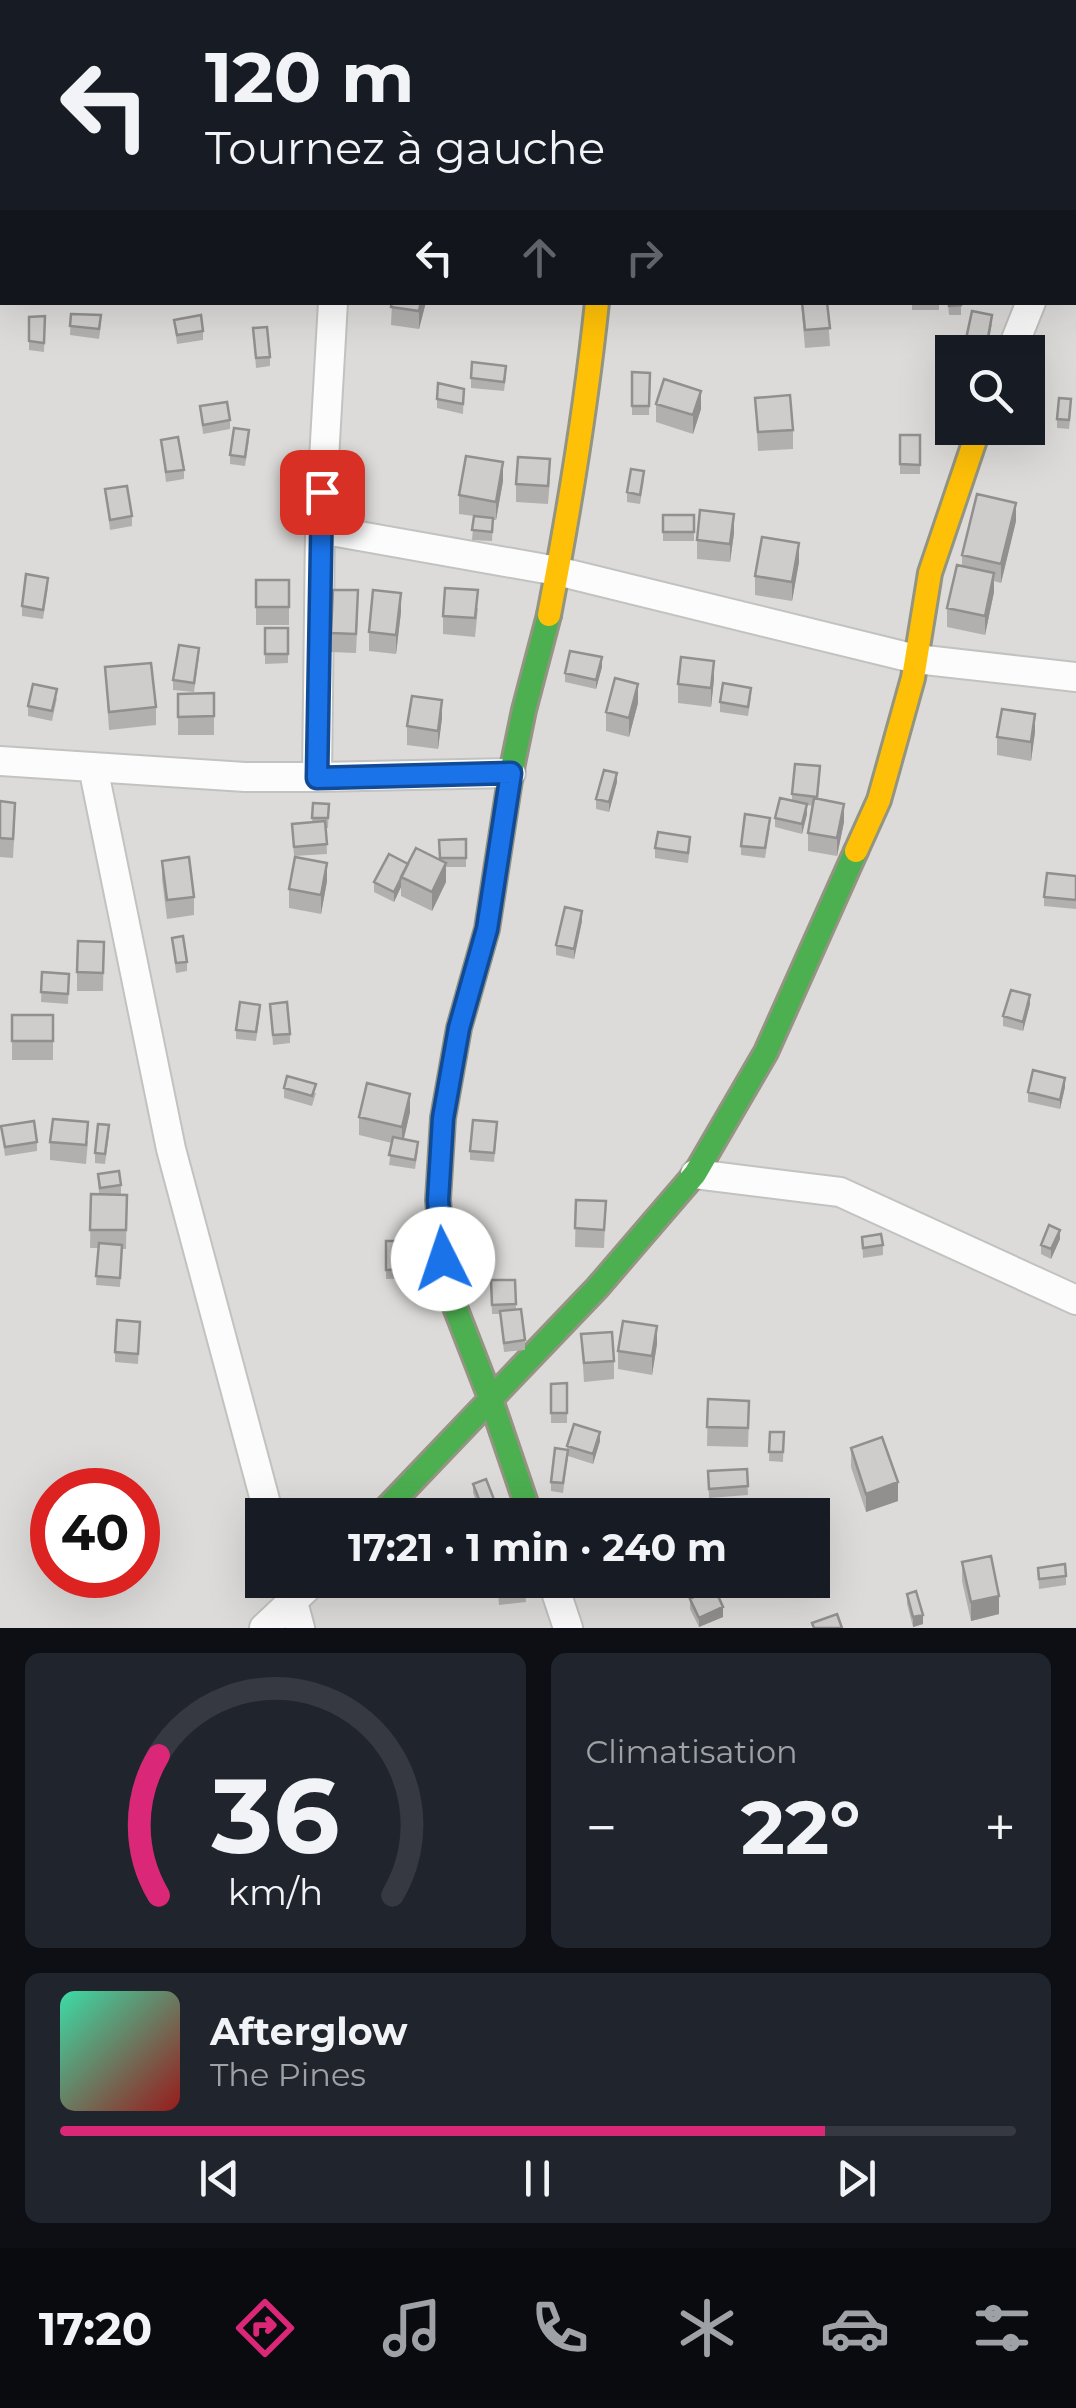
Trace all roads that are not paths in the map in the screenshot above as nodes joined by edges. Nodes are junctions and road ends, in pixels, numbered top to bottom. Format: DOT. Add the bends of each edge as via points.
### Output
graph roads {
  1 [pos="333,305"];
  2 [pos="598,305"];
  3 [pos="1030,305"];
  4 [pos="1018,335"];
  5 [pos="973,445"];
  6 [pos="320,530"];
  7 [pos="558,570"];
  8 [pos="916,659"];
  9 [pos="1076,677"];
  10 [pos="0,761"];
  11 [pos="93,767"];
  12 [pos="511,773"];
  13 [pos="317,778"];
  14 [pos="695,1174"];
  15 [pos="1076,1300"];
  16 [pos="491,1400"];
  17 [pos="265,1498"];
  18 [pos="396,1498"];
  19 [pos="524,1498"];
  20 [pos="558,1598"];
  21 [pos="293,1603"];
  22 [pos="264,1628"];
  23 [pos="568,1628"];
  1 -- 6 [label="street"];
  2 -- 7 [label="street"];
  3 -- 4 [label="street"];
  5 -- 8 [label="street" via="930,573"];
  6 -- 7 [label="street"];
  6 -- 13 [label="street"];
  7 -- 8 [label="street"];
  7 -- 12 [label="street"];
  8 -- 9 [label="street"];
  8 -- 14 [label="street" via="879,800 766,1052"];
  10 -- 11 [label="street"];
  11 -- 13 [label="street"];
  11 -- 17 [label="street" via="171,1150"];
  12 -- 13 [label="street"];
  12 -- 16 [label="street" via="487,929 443,1118 438,1200 454,1302"];
  14 -- 15 [label="street" via="840,1192"];
  14 -- 16 [label="street"];
  16 -- 18 [label="street"];
  16 -- 19 [label="street"];
  20 -- 23 [label="street"];
  21 -- 22 [label="street"];
}
